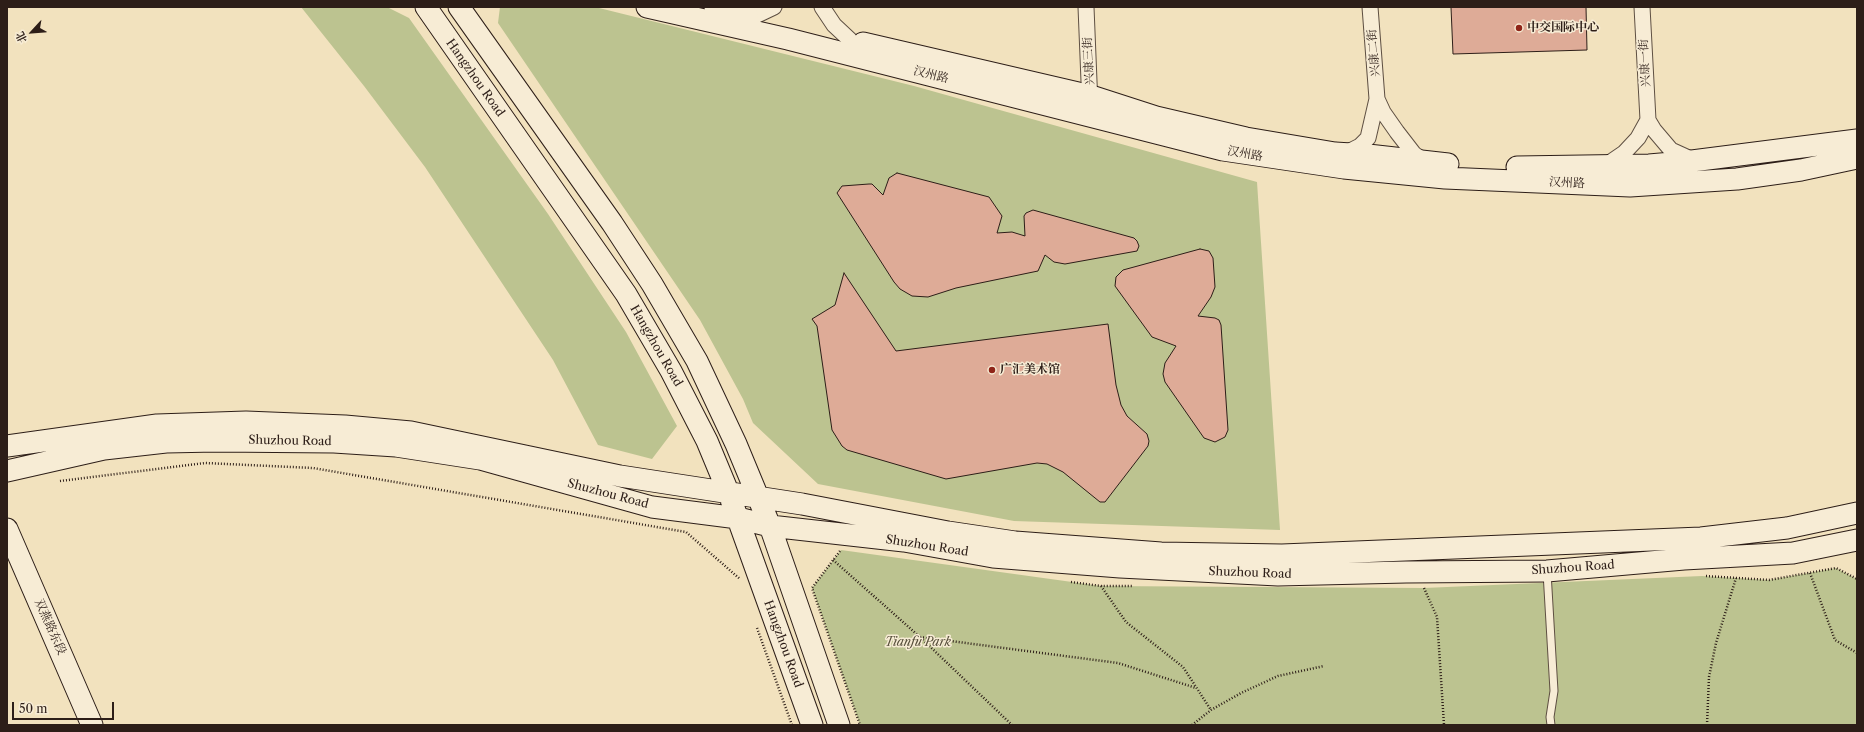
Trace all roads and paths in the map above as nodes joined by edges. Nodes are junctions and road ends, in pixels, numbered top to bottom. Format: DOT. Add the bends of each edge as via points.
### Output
graph roads {
  1 [pos="426,7"];
  2 [pos="459,7"];
  3 [pos="647,7"];
  4 [pos="715,7"];
  5 [pos="774,7"];
  6 [pos="822,7"];
  7 [pos="1086,7"];
  8 [pos="1370,7"];
  9 [pos="1642,7"];
  10 [pos="753,17"];
  11 [pos="850,40"];
  12 [pos="1377,99"];
  13 [pos="1090,106"];
  14 [pos="1648,120"];
  15 [pos="1857,140"];
  16 [pos="1344,154"];
  17 [pos="1857,158"];
  18 [pos="1693,160"];
  19 [pos="1426,162"];
  20 [pos="1605,166"];
  21 [pos="7,446"];
  22 [pos="7,471"];
  23 [pos="60,481"];
  24 [pos="730,494"];
  25 [pos="758,498"];
  26 [pos="1857,513"];
  27 [pos="738,518"];
  28 [pos="770,526"];
  29 [pos="7,529"];
  30 [pos="1857,540"];
  31 [pos="833,560"];
  32 [pos="1547,571"];
  33 [pos="1810,573"];
  34 [pos="1736,578"];
  35 [pos="742,584"];
  36 [pos="1101,586"];
  37 [pos="1424,588"];
  38 [pos="755,621"];
  39 [pos="920,637"];
  40 [pos="1857,653"];
  41 [pos="1324,666"];
  42 [pos="1196,688"];
  43 [pos="1212,710"];
  44 [pos="1709,724"];
  45 [pos="92,725"];
  46 [pos="792,725"];
  47 [pos="812,725"];
  48 [pos="839,725"];
  49 [pos="1012,725"];
  50 [pos="1192,725"];
  51 [pos="1444,725"];
  52 [pos="1551,725"];
  1 -- 24 [label="main road, Hangzhou Road" via="626,294 672,371"];
  2 -- 25 [label="main road" via="612,223 652,284 697,361"];
  3 -- 13 [label="main road, 汉州路"];
  4 -- 10 [label="main road, 汉州路"];
  5 -- 10 [label="street"];
  6 -- 11 [label="street" via="834,25"];
  7 -- 13 [label="street, 兴康三街"];
  8 -- 12 [label="street, 兴康二街"];
  9 -- 14 [label="street, 兴康一街"];
  10 -- 11 [label="main road, 汉州路"];
  11 -- 13 [label="main road, 汉州路"];
  12 -- 16 [label="street" via="1368,138 1360,146"];
  12 -- 19 [label="street" via="1383,112 1414,154"];
  13 -- 16 [label="main road, 汉州路" via="1156,117 1246,138"];
  13 -- 17 [label="main road, 汉州路" via="1215,148 1267,158 1445,178 1630,186 1737,179 1801,170"];
  14 -- 18 [label="street" via="1670,150"];
  14 -- 20 [label="street" via="1638,138 1624,153"];
  15 -- 18 [label="main road, 汉州路"];
  16 -- 19 [label="main road, 汉州路"];
  18 -- 20 [label="main road, 汉州路"];
  19 -- 20 [label="main road, 汉州路" via="1483,167"];
  21 -- 24 [label="main road, Shuzhou Road" via="157,425 246,422 345,426 411,432 620,476"];
  22 -- 27 [label="main road, Shuzhou Road" via="104,449 166,442 298,441 396,446 480,459 652,507"];
  23 -- 35 [label="path" via="205,463 313,468 686,532 739,577"];
  24 -- 25 [label="main road, Shuzhou Road"];
  24 -- 27 [label="main road, Hangzhou Road"];
  25 -- 26 [label="main road, Shuzhou Road" via="1015,542 1161,553 1290,554 1701,538 1787,528"];
  25 -- 28 [label="main road"];
  27 -- 28 [label="main road, Shuzhou Road"];
  27 -- 47 [label="main road, Hangzhou Road"];
  28 -- 32 [label="main road, Shuzhou Road" via="904,541 992,557 1120,567 1278,575"];
  28 -- 48 [label="main road"];
  29 -- 45 [label="main road, 双燕路东段"];
  30 -- 32 [label="main road, Shuzhou Road" via="1793,553"];
  31 -- 39 [label="path"];
  32 -- 52 [label="lane" via="1554,691"];
  33 -- 40 [label="path" via="1835,640"];
  34 -- 44 [label="path" via="1716,643 1709,677"];
  36 -- 42 [label="path" via="1126,622 1183,667"];
  37 -- 51 [label="path" via="1436,617"];
  38 -- 46 [label="path"];
  39 -- 42 [label="path" via="1118,662"];
  39 -- 49 [label="path"];
  41 -- 43 [label="path" via="1278,676"];
  42 -- 43 [label="path"];
  43 -- 50 [label="path"];
}
